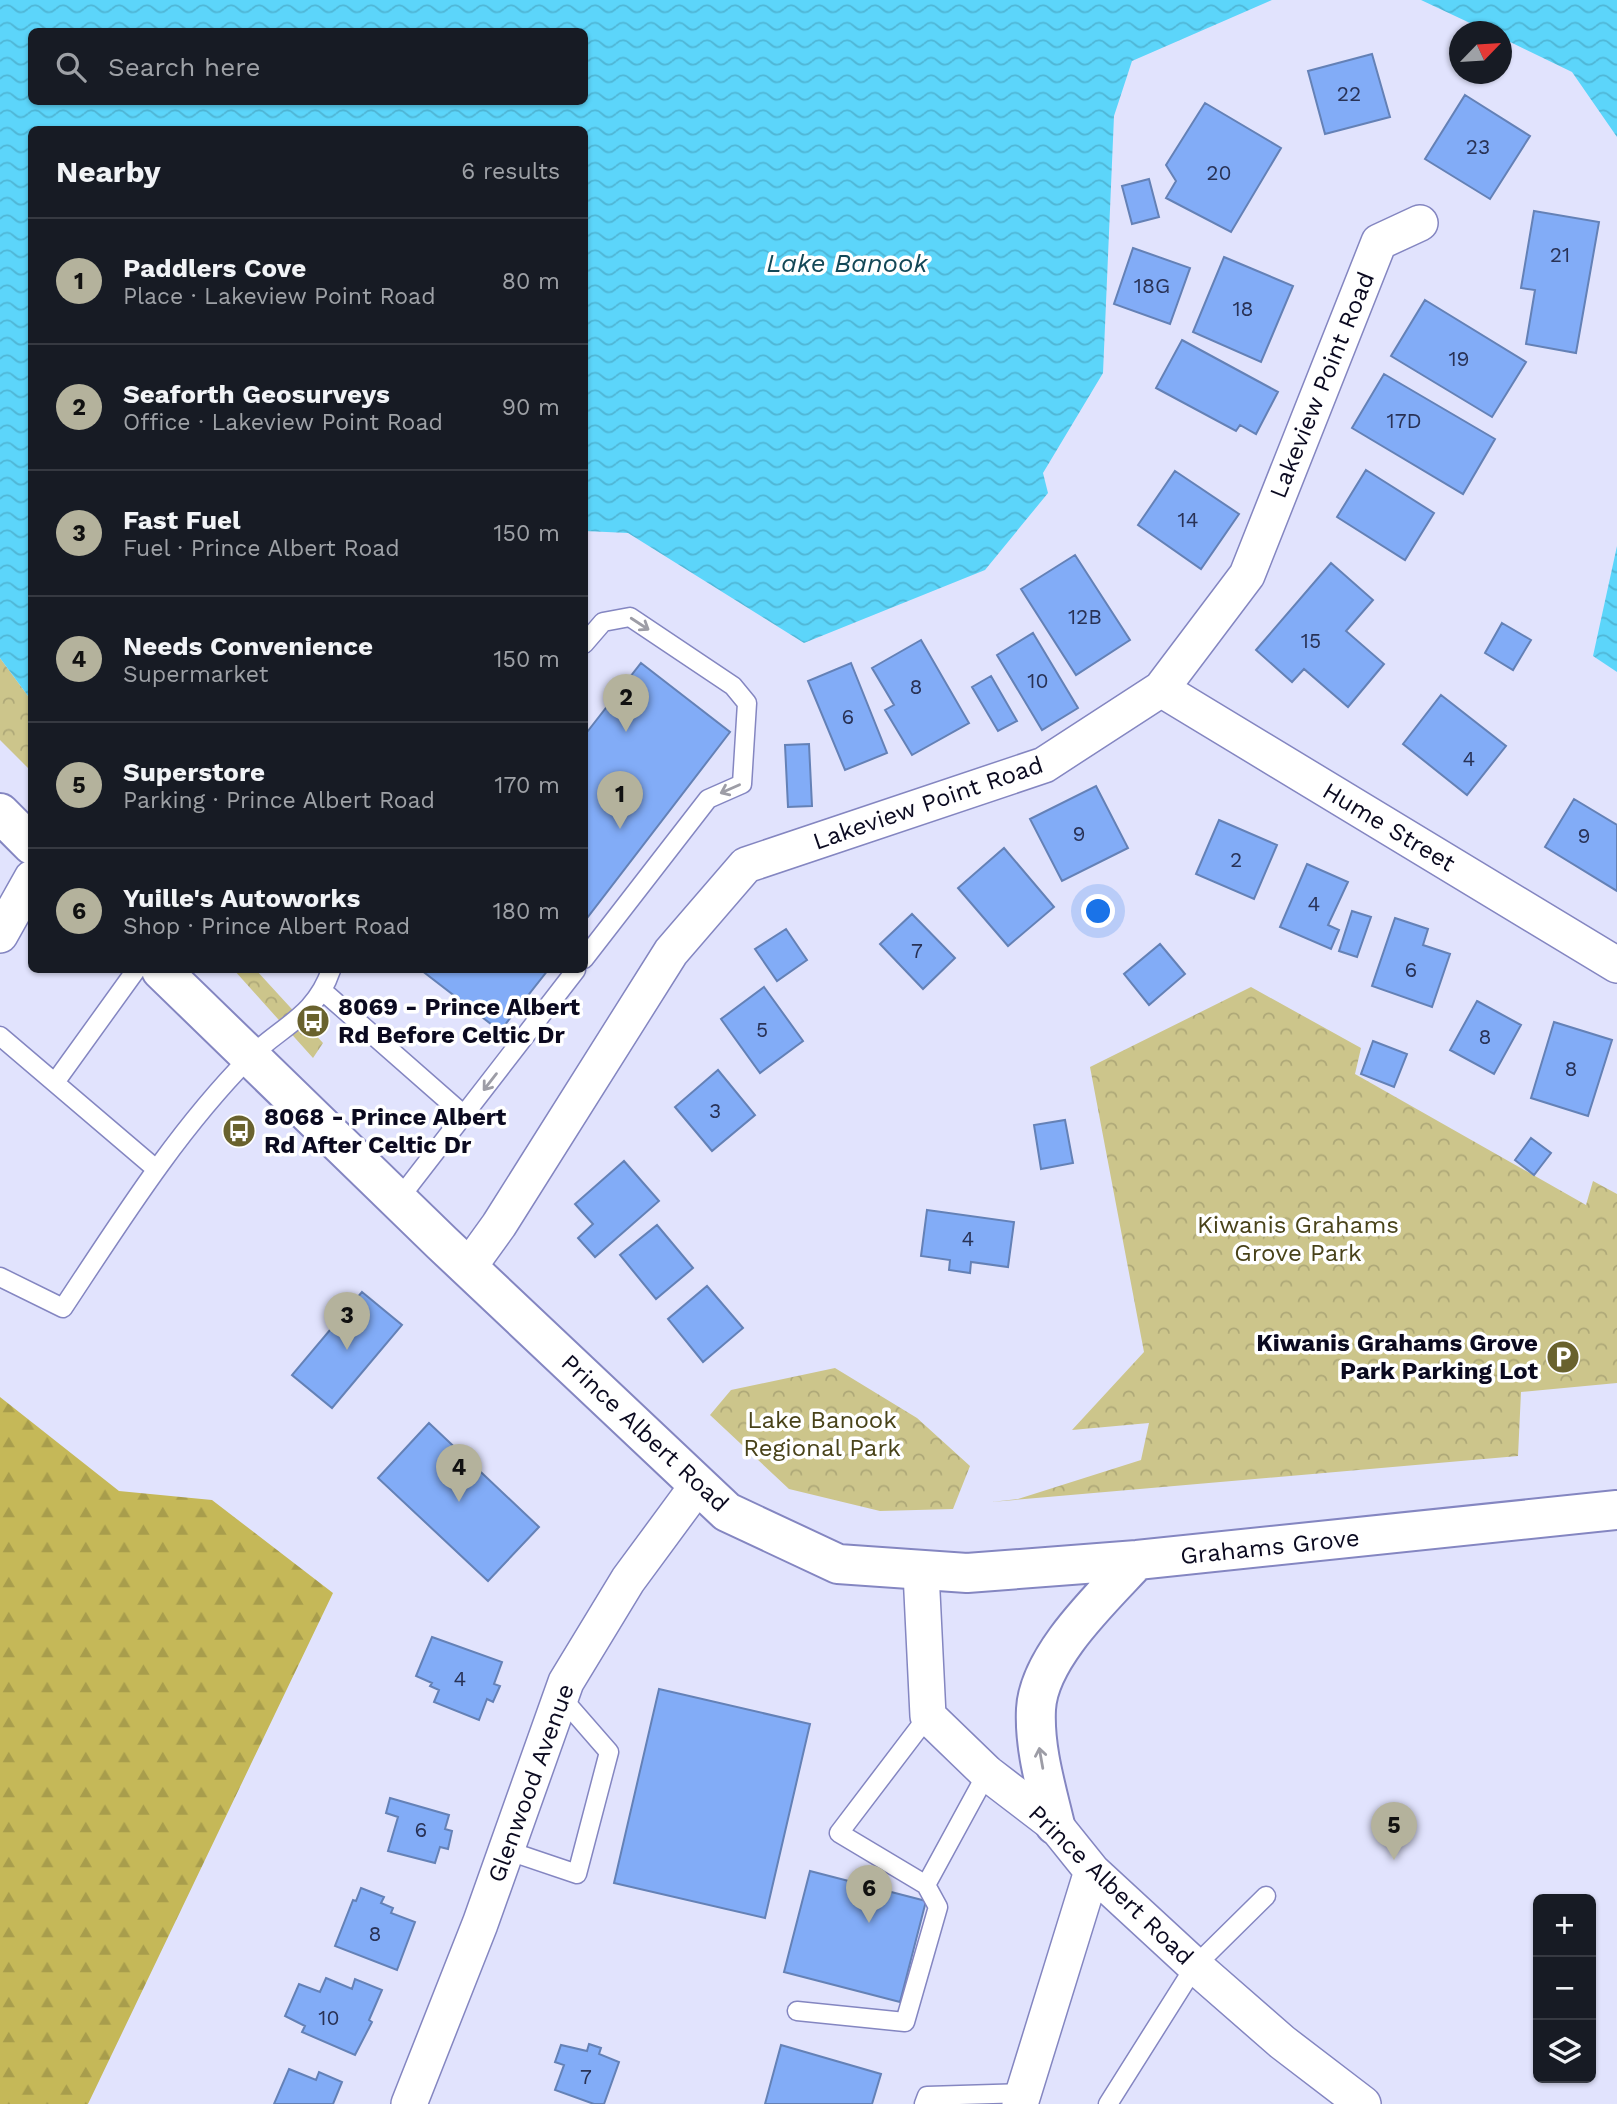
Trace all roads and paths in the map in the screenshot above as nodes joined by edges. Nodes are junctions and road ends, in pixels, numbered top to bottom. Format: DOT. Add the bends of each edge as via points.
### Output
graph roads {
  1 [pos="1420,223"];
  2 [pos="588,639"];
  3 [pos="1161,689"];
  4 [pos="0,813"];
  5 [pos="28,841"];
  6 [pos="28,885"];
  7 [pos="0,935"];
  8 [pos="588,954"];
  9 [pos="1617,965"];
  10 [pos="134,973"];
  11 [pos="163,973"];
  12 [pos="330,973"];
  13 [pos="574,973"];
  14 [pos="324,992"];
  15 [pos="0,1036"];
  16 [pos="250,1057"];
  17 [pos="56,1081"];
  18 [pos="464,1115"];
  19 [pos="156,1169"];
  20 [pos="398,1200"];
  21 [pos="468,1268"];
  22 [pos="0,1277"];
  23 [pos="698,1485"];
  24 [pos="1617,1510"];
  25 [pos="1137,1560"];
  26 [pos="921,1572"];
  27 [pos="561,1697"];
  28 [pos="928,1716"];
  29 [pos="987,1773"];
  30 [pos="1055,1825"];
  31 [pos="506,1850"];
  32 [pos="1092,1871"];
  33 [pos="926,1885"];
  34 [pos="1266,1896"];
  35 [pos="1195,1966"];
  36 [pos="797,2011"];
  37 [pos="1021,2098"];
  38 [pos="409,2104"];
  39 [pos="924,2104"];
  40 [pos="1108,2104"];
  41 [pos="1363,2104"];
  1 -- 3 [label="street, Lakeview Point Road" via="1379,242 1247,575"];
  2 -- 8 [label="lane, one-way" via="603,622 630,617 733,686 747,703 742,784 708,799"];
  3 -- 9 [label="street, Hume Street"];
  3 -- 21 [label="street, Lakeview Point Road" via="1044,765 746,865 671,952"];
  4 -- 5 [label="main road"];
  6 -- 7 [label="street"];
  10 -- 17 [label="lane"];
  11 -- 16 [label="main road, Prince Albert Road"];
  12 -- 14 [label="lane"];
  13 -- 18 [label="lane, one-way"];
  14 -- 16 [label="lane" via="298,1020"];
  14 -- 18 [label="lane"];
  15 -- 17 [label="lane"];
  16 -- 19 [label="lane"];
  16 -- 20 [label="main road, Prince Albert Road"];
  17 -- 19 [label="lane"];
  18 -- 20 [label="lane"];
  19 -- 22 [label="lane" via="63,1308"];
  20 -- 21 [label="main road, Prince Albert Road"];
  21 -- 23 [label="main road, Prince Albert Road"];
  23 -- 26 [label="main road, Prince Albert Road" via="727,1512 838,1564"];
  23 -- 27 [label="street, Glenwood Avenue" via="593,1634"];
  24 -- 25 [label="main road, Grahams Grove"];
  25 -- 26 [label="main road, Grahams Grove" via="967,1573"];
  30 -- 25 [label="main road, one-way" via="1039,1755 1036,1707 1048,1668"];
  26 -- 28 [label="street"];
  27 -- 31 [label="street, Glenwood Avenue"];
  27 -- 31 [label="lane" via="609,1752 577,1874"];
  28 -- 29 [label="street, Prince Albert Road"];
  28 -- 33 [label="lane" via="839,1833"];
  29 -- 30 [label="street, Prince Albert Road"];
  29 -- 33 [label="lane"];
  30 -- 32 [label="street, Prince Albert Road"];
  31 -- 38 [label="street, Glenwood Avenue"];
  32 -- 35 [label="street, Prince Albert Road"];
  32 -- 37 [label="street"];
  33 -- 36 [label="lane" via="939,1907 905,2022"];
  34 -- 35 [label="lane"];
  35 -- 40 [label="lane"];
  35 -- 41 [label="street, Prince Albert Road" via="1282,2042"];
  37 -- 39 [label="lane" via="927,2096"];
}
